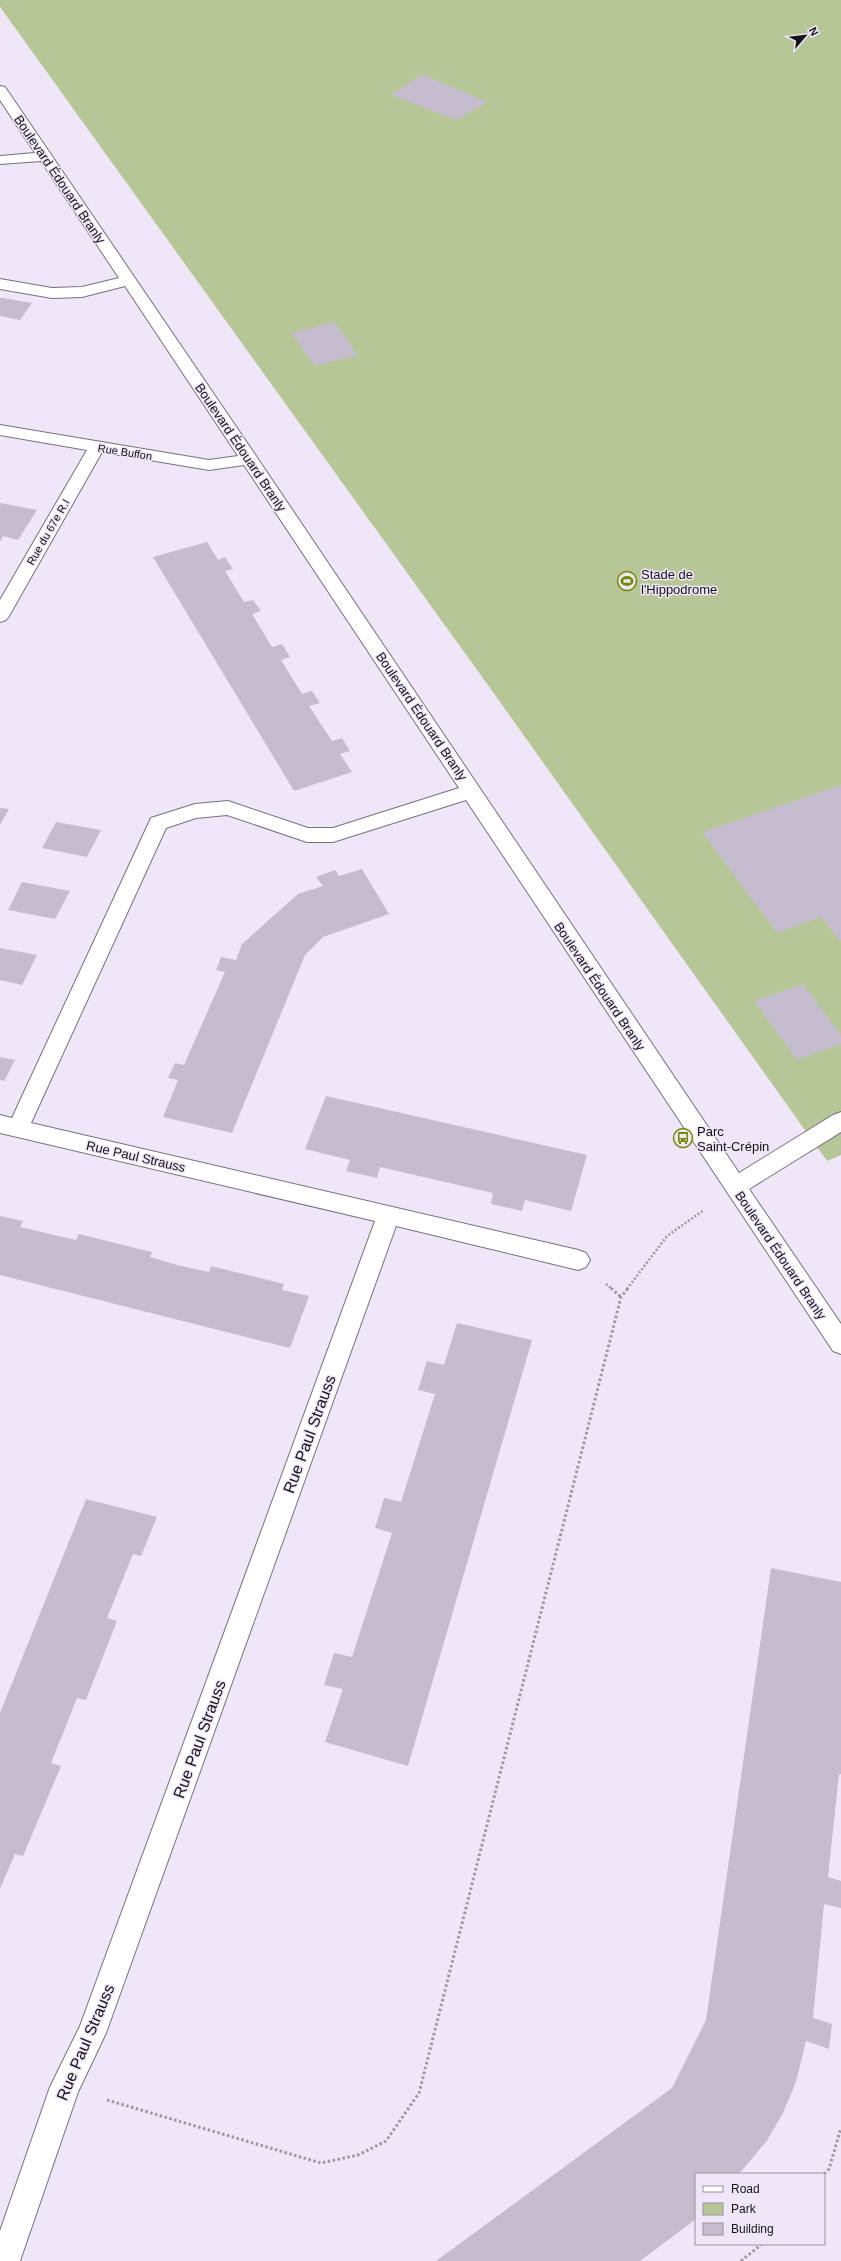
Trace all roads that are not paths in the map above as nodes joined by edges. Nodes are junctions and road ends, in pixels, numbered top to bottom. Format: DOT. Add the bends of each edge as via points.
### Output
graph roads {
  1 [pos="0,90"];
  2 [pos="45,156"];
  3 [pos="0,160"];
  4 [pos="129,280"];
  5 [pos="0,284"];
  6 [pos="0,430"];
  7 [pos="97,447"];
  8 [pos="250,459"];
  9 [pos="0,616"];
  10 [pos="472,791"];
  11 [pos="841,1121"];
  12 [pos="9,1126"];
  13 [pos="736,1187"];
  14 [pos="389,1215"];
  15 [pos="578,1260"];
  16 [pos="841,1344"];
  17 [pos="5,2261"];
  1 -- 2 [label="street, Boulevard Édouard Branly"];
  2 -- 3 [label="street"];
  2 -- 4 [label="street, Boulevard Édouard Branly"];
  4 -- 5 [label="street" via="82,292 52,293"];
  4 -- 8 [label="street, Boulevard Édouard Branly"];
  6 -- 7 [label="street, Rue Buffon"];
  7 -- 8 [label="street, Rue Buffon" via="209,465"];
  7 -- 9 [label="street, Rue du 67e R.I"];
  8 -- 10 [label="street, Boulevard Édouard Branly"];
  10 -- 12 [label="street" via="333,835 307,834 228,808 195,811 158,823"];
  10 -- 13 [label="street, Boulevard Édouard Branly"];
  11 -- 13 [label="street"];
  12 -- 14 [label="street, Rue Paul Strauss"];
  13 -- 16 [label="street, Boulevard Édouard Branly"];
  14 -- 15 [label="street, Rue Paul Strauss"];
  14 -- 17 [label="street, Rue Paul Strauss" via="94,2026 65,2087"];
}
